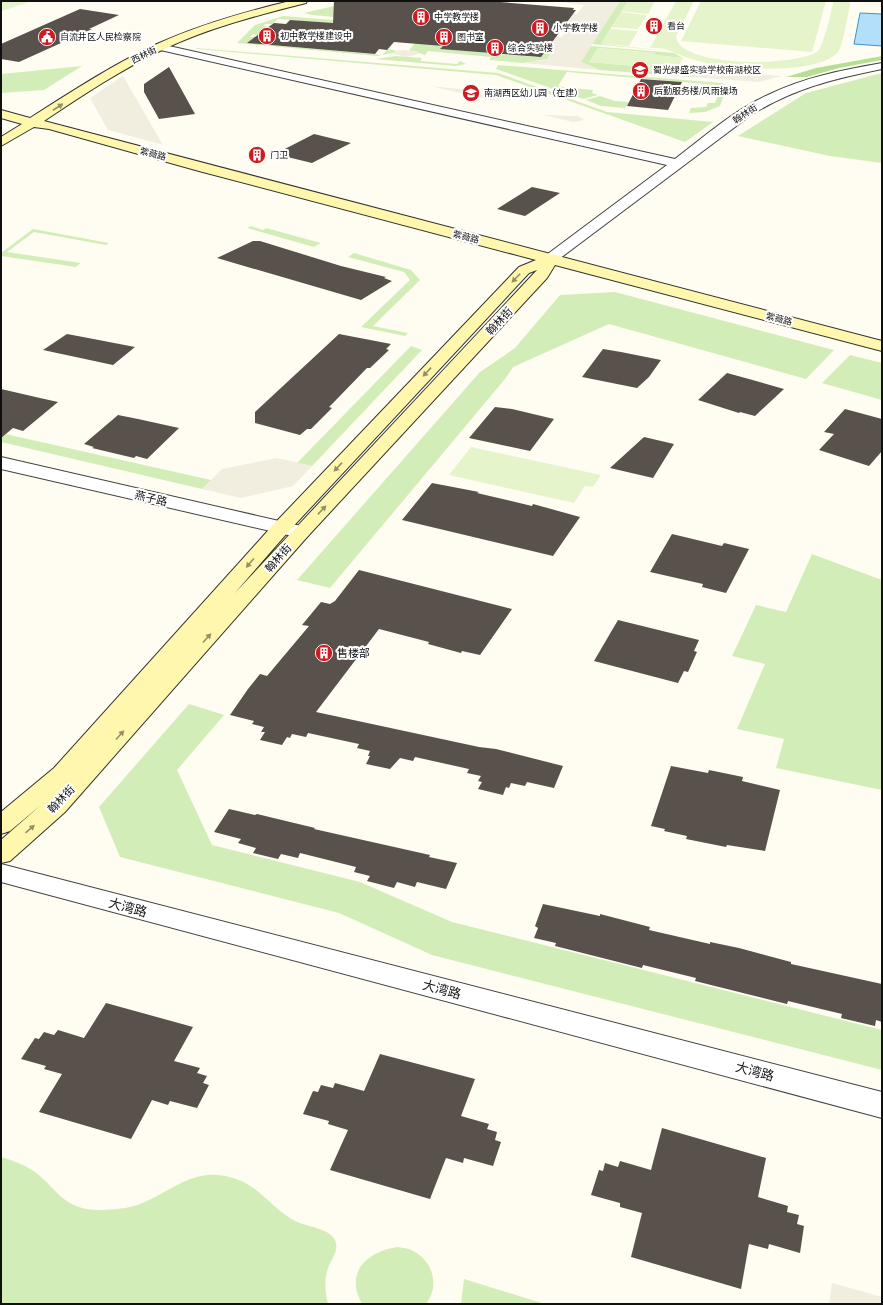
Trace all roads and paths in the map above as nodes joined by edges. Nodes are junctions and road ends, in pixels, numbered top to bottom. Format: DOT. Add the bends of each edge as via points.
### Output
graph roads {
  1 [pos="274,1"];
  2 [pos="302,1"];
  3 [pos="160,47"];
  4 [pos="882,66"];
  5 [pos="1,107"];
  6 [pos="1,114"];
  7 [pos="34,120"];
  8 [pos="1,130"];
  9 [pos="1,142"];
  10 [pos="677,163"];
  11 [pos="550,258"];
  12 [pos="882,346"];
  13 [pos="1,463"];
  14 [pos="281,528"];
  15 [pos="301,532"];
  16 [pos="1,825"];
  17 [pos="1,854"];
  18 [pos="1,873"];
  19 [pos="882,1105"];
  1 -- 7 [label="main road, 西林街" via="179,29 137,47 106,63"];
  2 -- 3 [label="main road, 西林街" via="225,22"];
  7 -- 3 [label="main road, 西林街, one-way" via="124,65"];
  3 -- 10 [label="street"];
  4 -- 10 [label="street, 翰林街" via="830,76 772,97"];
  5 -- 7 [label="main road, 紫薇路"];
  6 -- 7 [label="main road, 紫薇路"];
  7 -- 8 [label="main road, 西林街"];
  7 -- 9 [label="main road, 西林街"];
  7 -- 11 [label="main road, 紫薇路" via="204,168"];
  10 -- 11 [label="street, 翰林街"];
  11 -- 12 [label="main road, 紫薇路"];
  11 -- 14 [label="main road, 翰林街, one-way" via="524,270"];
  15 -- 11 [label="main road, 翰林街, one-way" via="542,275"];
  13 -- 14 [label="street, 燕子路"];
  14 -- 15 [label="street, 燕子路"];
  14 -- 16 [label="main road, 翰林街, one-way" via="63,774"];
  17 -- 15 [label="main road, 翰林街, one-way" via="56,806"];
  18 -- 19 [label="street, 大湾路"];
}
